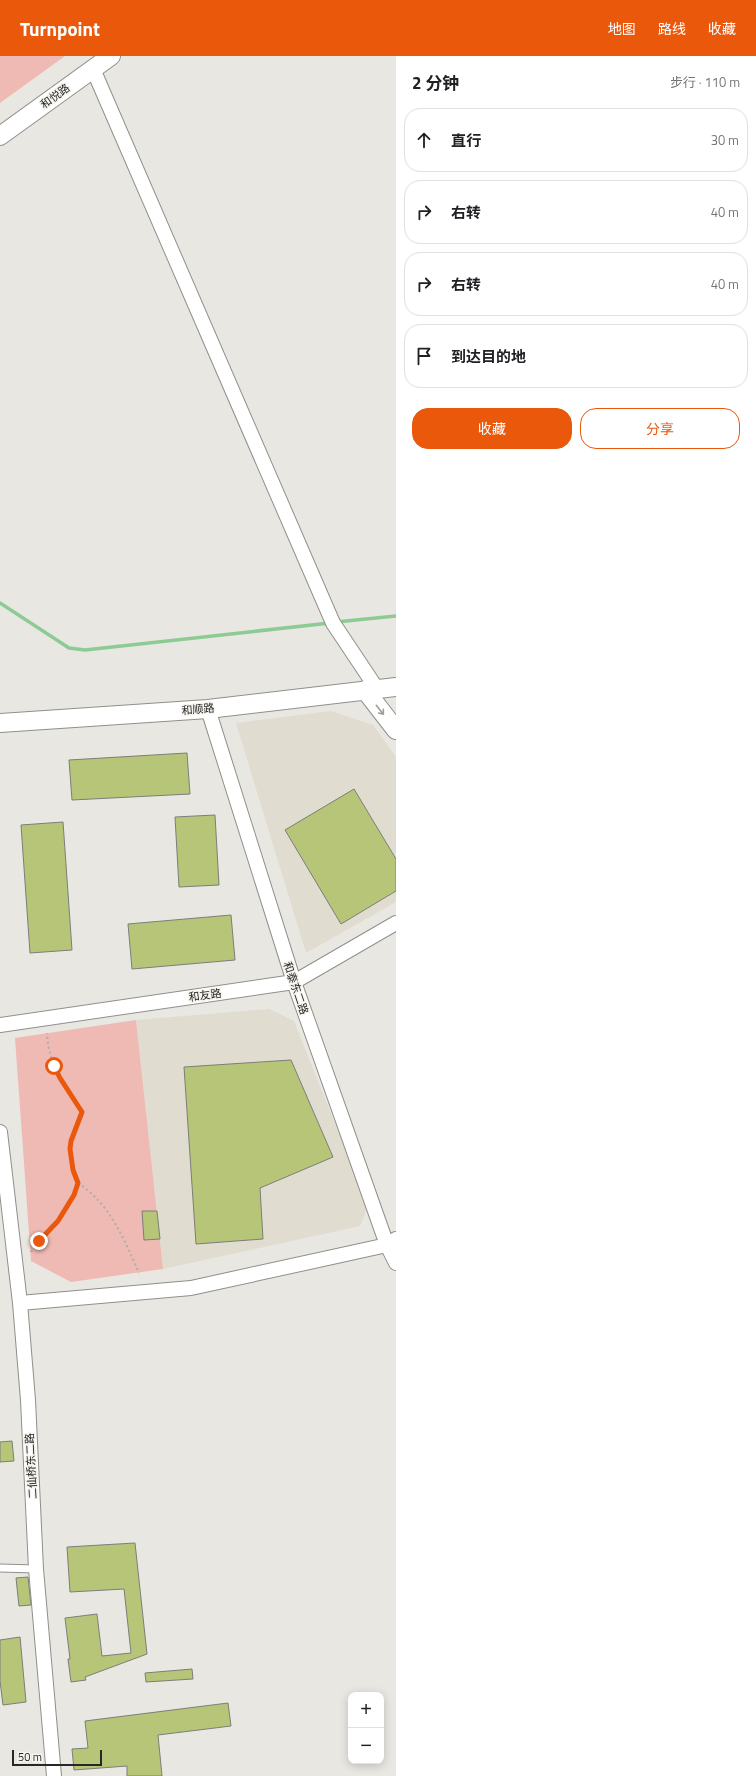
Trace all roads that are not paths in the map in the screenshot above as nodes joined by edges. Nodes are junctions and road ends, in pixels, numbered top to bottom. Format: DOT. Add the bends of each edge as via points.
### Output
graph roads {
  1 [pos="111,56"];
  2 [pos="93,69"];
  3 [pos="0,136"];
  4 [pos="385,690"];
  5 [pos="208,709"];
  6 [pos="0,723"];
  7 [pos="396,730"];
  8 [pos="396,923"];
  9 [pos="294,982"];
  10 [pos="0,1025"];
  11 [pos="0,1132"];
  12 [pos="392,1242"];
  13 [pos="396,1263"];
  14 [pos="20,1304"];
  15 [pos="0,1568"];
  16 [pos="36,1569"];
  17 [pos="54,1776"];
  1 -- 2 [label="street, 和悦路"];
  2 -- 3 [label="street, 和悦路"];
  2 -- 4 [label="street" via="333,623"];
  4 -- 5 [label="street, 和顺路"];
  4 -- 7 [label="street, one-way"];
  5 -- 6 [label="street, 和顺路"];
  5 -- 9 [label="street, 和泰东二路"];
  8 -- 9 [label="street, 和友路"];
  9 -- 10 [label="street, 和友路"];
  9 -- 12 [label="street, 和泰东二路"];
  11 -- 14 [label="street, 二仙桥东二路"];
  12 -- 13 [label="street, 和泰东二路"];
  12 -- 14 [label="street" via="191,1288"];
  14 -- 16 [label="street, 二仙桥东二路" via="28,1400"];
  15 -- 16 [label="lane"];
  16 -- 17 [label="street, 二仙桥东二路"];
}
